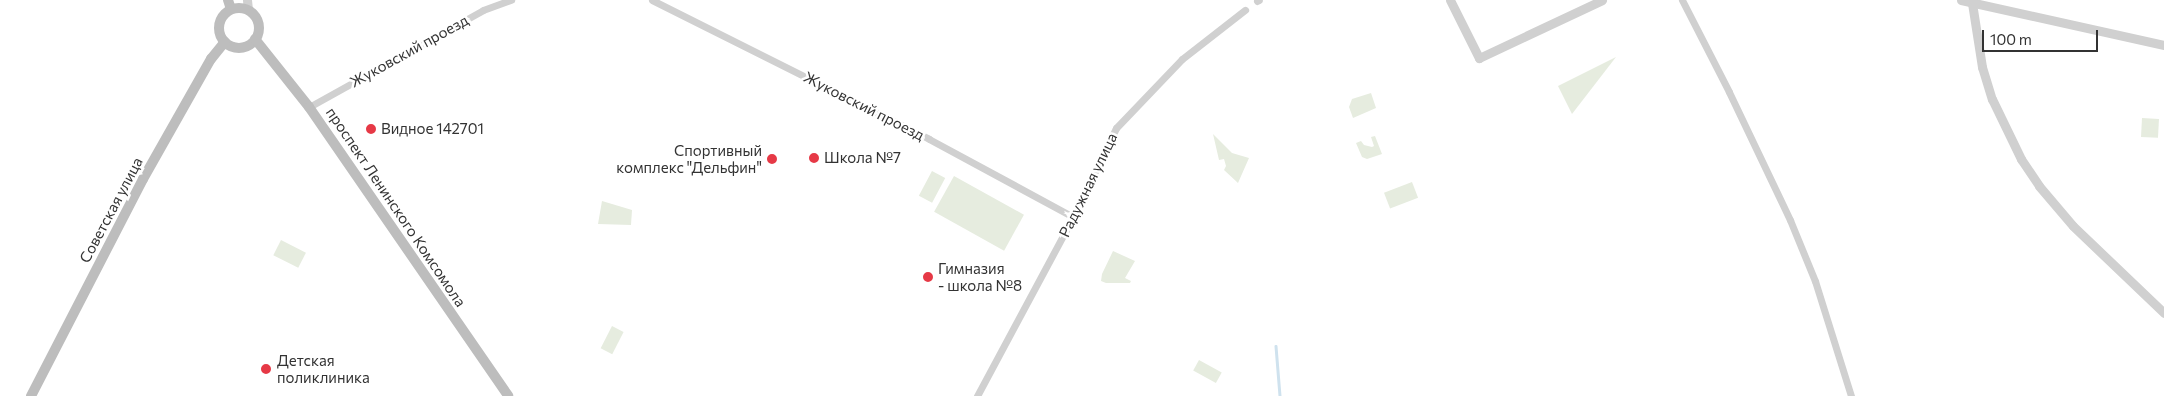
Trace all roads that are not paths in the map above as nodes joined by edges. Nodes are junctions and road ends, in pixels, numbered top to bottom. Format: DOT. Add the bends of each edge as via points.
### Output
graph roads {
  1 [pos="511,0"];
  2 [pos="652,0"];
  3 [pos="1450,0"];
  4 [pos="1602,0"];
  5 [pos="1682,0"];
  6 [pos="1961,0"];
  7 [pos="1972,3"];
  8 [pos="229,5"];
  9 [pos="248,5"];
  10 [pos="1245,10"];
  11 [pos="255,40"];
  12 [pos="225,42"];
  13 [pos="2164,44"];
  14 [pos="309,107"];
  15 [pos="1073,217"];
  16 [pos="2164,314"];
  17 [pos="31,396"];
  18 [pos="508,396"];
  19 [pos="977,396"];
  20 [pos="1851,396"];
  1 -- 14 [label="street, Жуковский проезд" via="483,10"];
  2 -- 15 [label="street, Жуковский проезд" via="929,139"];
  3 -- 4 [label="street" via="1479,58"];
  5 -- 20 [label="street" via="1790,220 1815,281"];
  6 -- 7 [label="street"];
  7 -- 13 [label="street"];
  7 -- 16 [label="street" via="1982,67 1992,99 2021,159 2073,226"];
  8 -- 9 [label="main road" via="241,8"];
  8 -- 12 [label="main road" via="219,24"];
  9 -- 11 [label="main road" via="258,20"];
  10 -- 15 [label="street, Радужная улица" via="1182,59 1116,128"];
  11 -- 12 [label="main road" via="240,47"];
  11 -- 14 [label="main road, проспект Ленинского Комсомола"];
  12 -- 17 [label="main road, Советская улица" via="211,59 143,180"];
  14 -- 18 [label="main road, проспект Ленинского Комсомола"];
  15 -- 19 [label="street, Радужная улица"];
}
